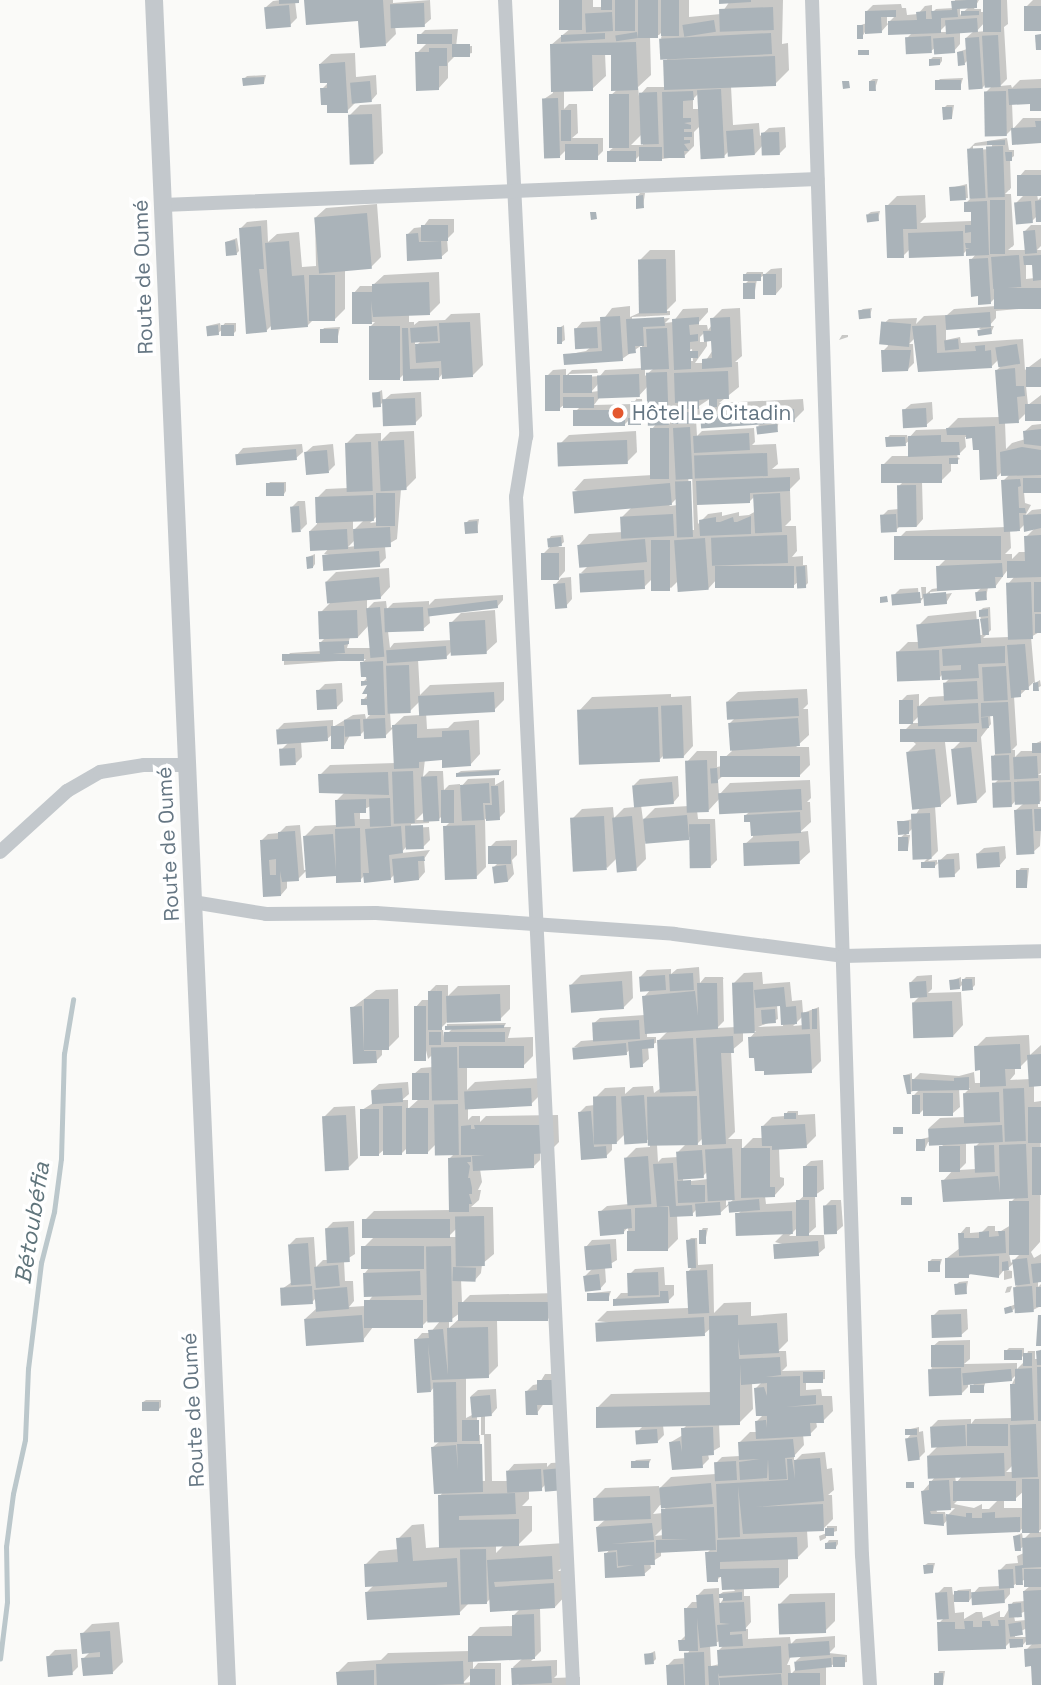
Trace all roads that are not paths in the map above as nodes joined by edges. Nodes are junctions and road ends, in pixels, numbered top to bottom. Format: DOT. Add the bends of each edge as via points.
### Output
graph roads {
  1 [pos="154,0"];
  2 [pos="505,0"];
  3 [pos="812,0"];
  4 [pos="817,179"];
  5 [pos="514,191"];
  6 [pos="163,205"];
  7 [pos="187,765"];
  8 [pos="0,852"];
  9 [pos="193,902"];
  10 [pos="537,923"];
  11 [pos="1041,951"];
  12 [pos="843,956"];
  13 [pos="227,1685"];
  14 [pos="573,1685"];
  15 [pos="870,1685"];
  1 -- 6 [label="street, Route de Oumé"];
  2 -- 5 [label="street"];
  3 -- 4 [label="street"];
  4 -- 5 [label="street"];
  4 -- 12 [label="street"];
  5 -- 6 [label="street"];
  5 -- 10 [label="street" via="526,436 516,497"];
  6 -- 7 [label="street, Route de Oumé"];
  7 -- 8 [label="street" via="100,772 67,791"];
  7 -- 9 [label="street, Route de Oumé"];
  9 -- 10 [label="street" via="266,914 376,913"];
  9 -- 13 [label="street, Route de Oumé"];
  10 -- 12 [label="street" via="674,934"];
  10 -- 14 [label="street"];
  11 -- 12 [label="street"];
  12 -- 15 [label="street"];
}
